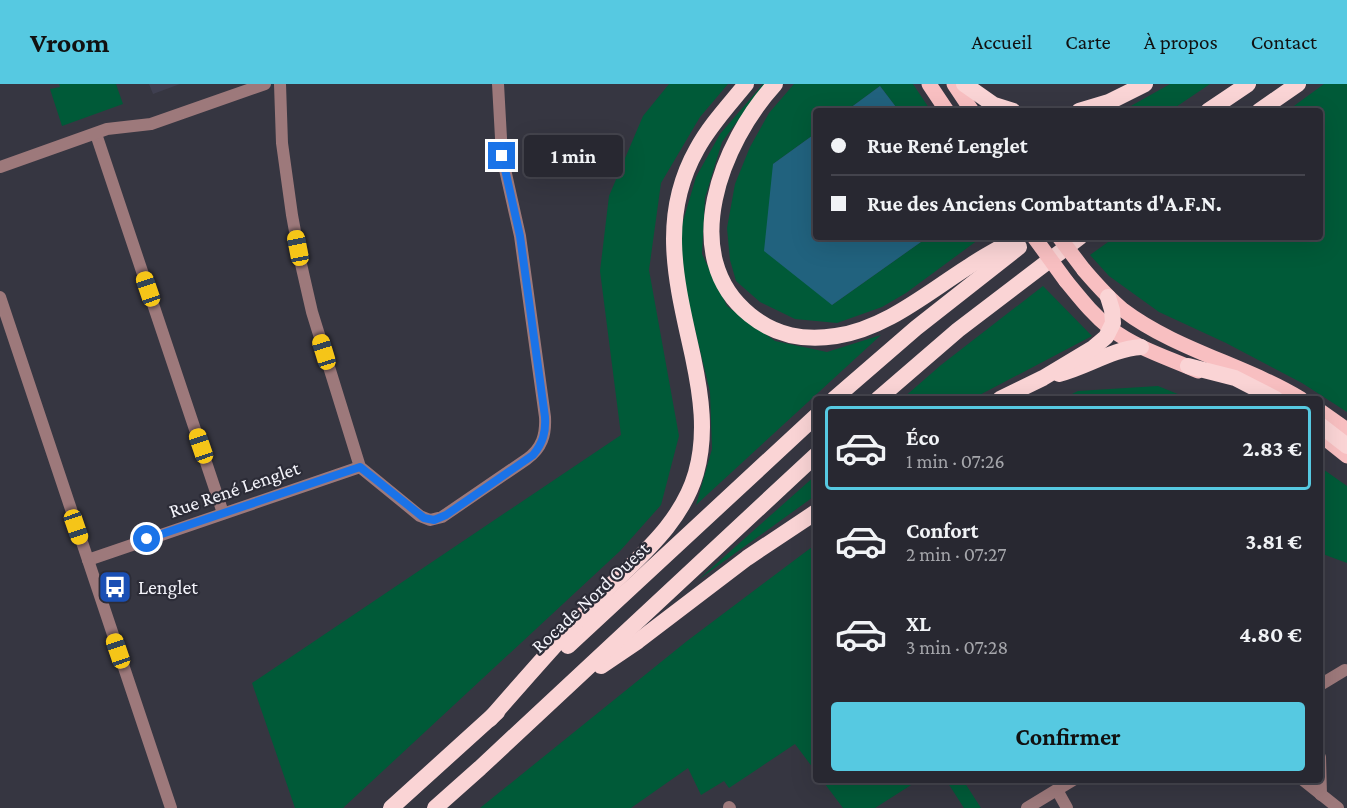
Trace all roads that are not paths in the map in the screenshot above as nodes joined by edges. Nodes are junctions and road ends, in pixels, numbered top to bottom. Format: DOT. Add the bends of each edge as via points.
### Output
graph roads {
  1 [pos="265,84"];
  2 [pos="280,84"];
  3 [pos="498,84"];
  4 [pos="746,84"];
  5 [pos="775,84"];
  6 [pos="929,84"];
  7 [pos="954,84"];
  8 [pos="964,84"];
  9 [pos="1145,84"];
  10 [pos="1248,84"];
  11 [pos="1298,84"];
  12 [pos="945,108"];
  13 [pos="970,108"];
  14 [pos="1004,108"];
  15 [pos="1089,108"];
  16 [pos="1212,108"];
  17 [pos="1263,108"];
  18 [pos="96,134"];
  19 [pos="0,167"];
  20 [pos="1014,240"];
  21 [pos="1029,240"];
  22 [pos="1035,240"];
  23 [pos="1061,240"];
  24 [pos="1076,240"];
  25 [pos="0,297"];
  26 [pos="1108,297"];
  27 [pos="1110,328"];
  28 [pos="1141,347"];
  29 [pos="1188,366"];
  30 [pos="1043,378"];
  31 [pos="837,396"];
  32 [pos="881,396"];
  33 [pos="1006,396"];
  34 [pos="1253,396"];
  35 [pos="1270,396"];
  36 [pos="1295,396"];
  37 [pos="1323,413"];
  38 [pos="813,419"];
  39 [pos="1323,427"];
  40 [pos="1347,430"];
  41 [pos="1323,437"];
  42 [pos="1347,446"];
  43 [pos="1347,456"];
  44 [pos="813,458"];
  45 [pos="360,467"];
  46 [pos="223,513"];
  47 [pos="813,514"];
  48 [pos="88,560"];
  49 [pos="1345,670"];
  50 [pos="1323,683"];
  51 [pos="558,695"];
  52 [pos="490,719"];
  53 [pos="1068,783"];
  54 [pos="1307,783"];
  55 [pos="1321,783"];
  56 [pos="1057,790"];
  57 [pos="1322,795"];
  58 [pos="171,808"];
  59 [pos="391,808"];
  60 [pos="435,808"];
  61 [pos="1027,808"];
  62 [pos="1067,808"];
  63 [pos="1338,808"];
  1 -- 18 [label="street" via="143,126 123,126"];
  2 -- 45 [label="street" via="282,144 301,264"];
  3 -- 45 [label="street" via="502,156 520,236 545,417 544,436 527,459 434,520 424,518"];
  4 -- 52 [label="highway" via="697,148 675,212 676,277 702,416 699,459 690,489 653,545 593,603"];
  5 -- 20 [label="highway" via="734,146 717,192 711,223 712,249 726,288 741,307 764,325 798,338 855,332 896,313"];
  6 -- 12 [label="main road"];
  7 -- 13 [label="main road"];
  8 -- 14 [label="highway"];
  9 -- 15 [label="highway"];
  10 -- 16 [label="highway"];
  11 -- 17 [label="highway"];
  18 -- 19 [label="street"];
  18 -- 46 [label="street"];
  21 -- 31 [label="highway" via="916,327"];
  22 -- 27 [label="main road, bridge" via="1088,308"];
  23 -- 26 [label="main road, bridge"];
  24 -- 32 [label="highway" via="958,330"];
  25 -- 48 [label="street"];
  26 -- 27 [label="highway" via="1113,323"];
  26 -- 36 [label="main road" via="1152,328"];
  27 -- 28 [label="main road"];
  27 -- 30 [label="highway" via="1093,348"];
  28 -- 29 [label="main road"];
  28 -- 30 [label="highway" via="1125,348 1078,369"];
  29 -- 34 [label="main road"];
  29 -- 35 [label="highway" via="1235,378"];
  30 -- 33 [label="highway"];
  37 -- 40 [label="main road"];
  38 -- 52 [label="highway, Rocade Nord Ouest"];
  39 -- 42 [label="highway"];
  41 -- 43 [label="main road"];
  44 -- 51 [label="highway"];
  45 -- 46 [label="street, Rue René Lenglet"];
  46 -- 48 [label="street, Rue René Lenglet"];
  47 -- 51 [label="highway"];
  48 -- 58 [label="street"];
  49 -- 50 [label="street"];
  51 -- 60 [label="highway"];
  52 -- 59 [label="highway, Rocade Nord Ouest"];
  53 -- 56 [label="street"];
  54 -- 57 [label="street"];
  55 -- 57 [label="street"];
  56 -- 61 [label="street"];
  56 -- 62 [label="street"];
  57 -- 63 [label="street"];
}
